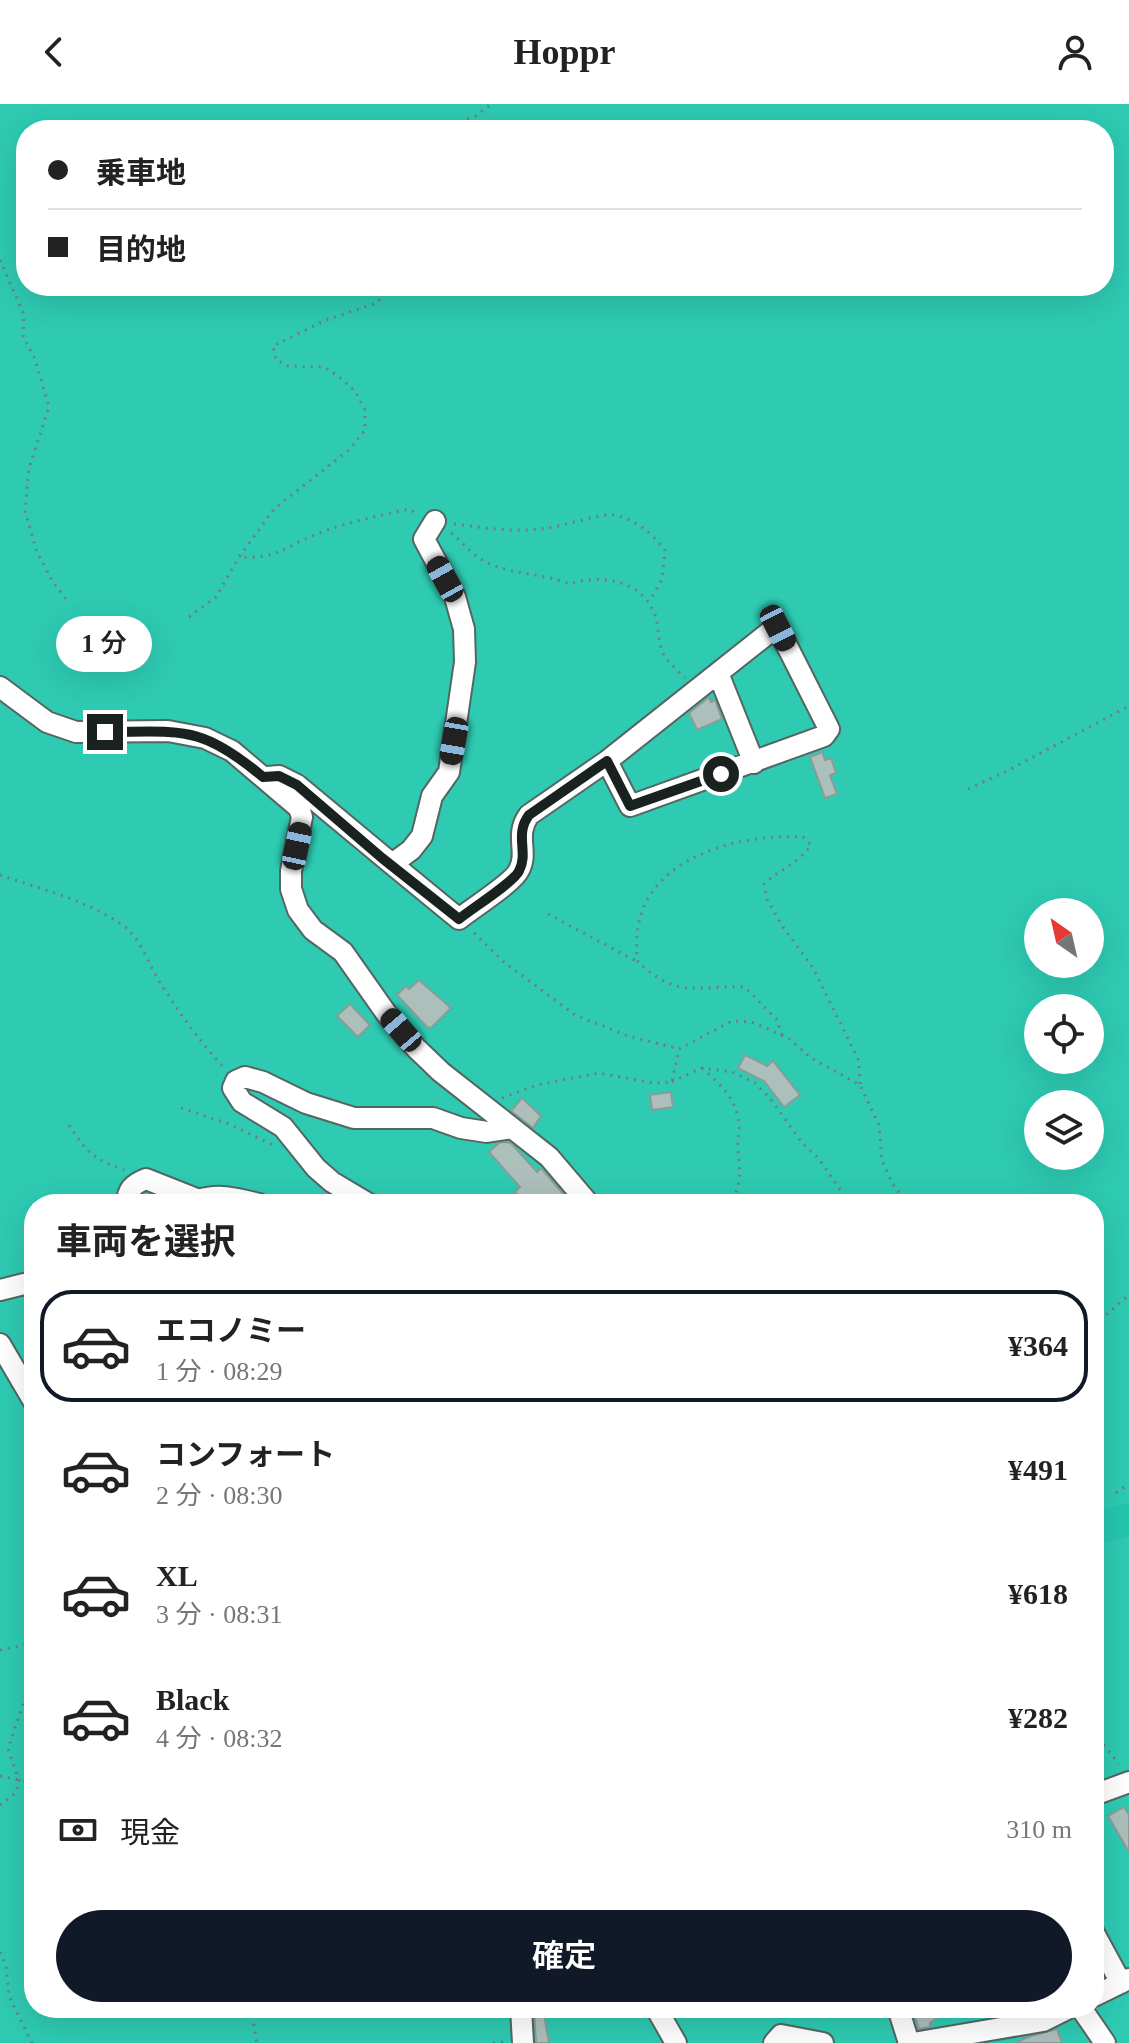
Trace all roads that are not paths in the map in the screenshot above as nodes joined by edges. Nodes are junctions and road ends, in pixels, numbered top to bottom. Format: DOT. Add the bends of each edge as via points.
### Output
graph roads {
  1 [pos="435,521"];
  2 [pos="718,673"];
  3 [pos="0,687"];
  4 [pos="607,761"];
  5 [pos="754,763"];
  6 [pos="263,777"];
  7 [pos="392,864"];
  8 [pos="512,1128"];
  9 [pos="128,1194"];
  10 [pos="184,1194"];
  11 [pos="352,1194"];
  12 [pos="580,1194"];
  13 [pos="24,1284"];
  14 [pos="0,1290"];
  15 [pos="0,1344"];
  16 [pos="24,1385"];
  17 [pos="1125,1774"];
  18 [pos="1104,1788"];
  19 [pos="1104,1948"];
  20 [pos="1125,1981"];
  21 [pos="1104,1991"];
  22 [pos="522,2018"];
  23 [pos="662,2018"];
  24 [pos="902,2018"];
  25 [pos="1049,2018"];
  26 [pos="1088,2018"];
  27 [pos="523,2043"];
  28 [pos="676,2043"];
  29 [pos="774,2043"];
  30 [pos="823,2043"];
  31 [pos="911,2043"];
  32 [pos="1105,2043"];
  1 -- 7 [label="street" via="424,539 455,597 464,629 465,662 449,772 432,796 422,836"];
  2 -- 4 [label="street"];
  2 -- 5 [label="street"];
  2 -- 5 [label="street" via="778,628 829,729 824,736"];
  3 -- 6 [label="street" via="47,722 76,732 168,731 205,738 232,751"];
  4 -- 5 [label="street" via="630,806"];
  4 -- 7 [label="street" via="529,815 520,834 519,872 459,919"];
  6 -- 7 [label="street" via="279,776 297,785"];
  6 -- 8 [label="street" via="299,808 302,817 291,871 298,910 313,930 343,952 416,1048"];
  8 -- 11 [label="street" via="487,1132 433,1118 354,1118 263,1082 245,1077 236,1081 233,1088 242,1102 283,1127 316,1168"];
  8 -- 12 [label="street" via="549,1157"];
  9 -- 10 [label="street" via="146,1179"];
  13 -- 14 [label="street"];
  15 -- 16 [label="street"];
  17 -- 18 [label="street"];
  19 -- 20 [label="street"];
  20 -- 21 [label="street"];
  22 -- 27 [label="street"];
  23 -- 28 [label="street"];
  24 -- 31 [label="street"];
  25 -- 31 [label="street"];
  26 -- 32 [label="street"];
  29 -- 30 [label="street" via="781,2035"];
}
